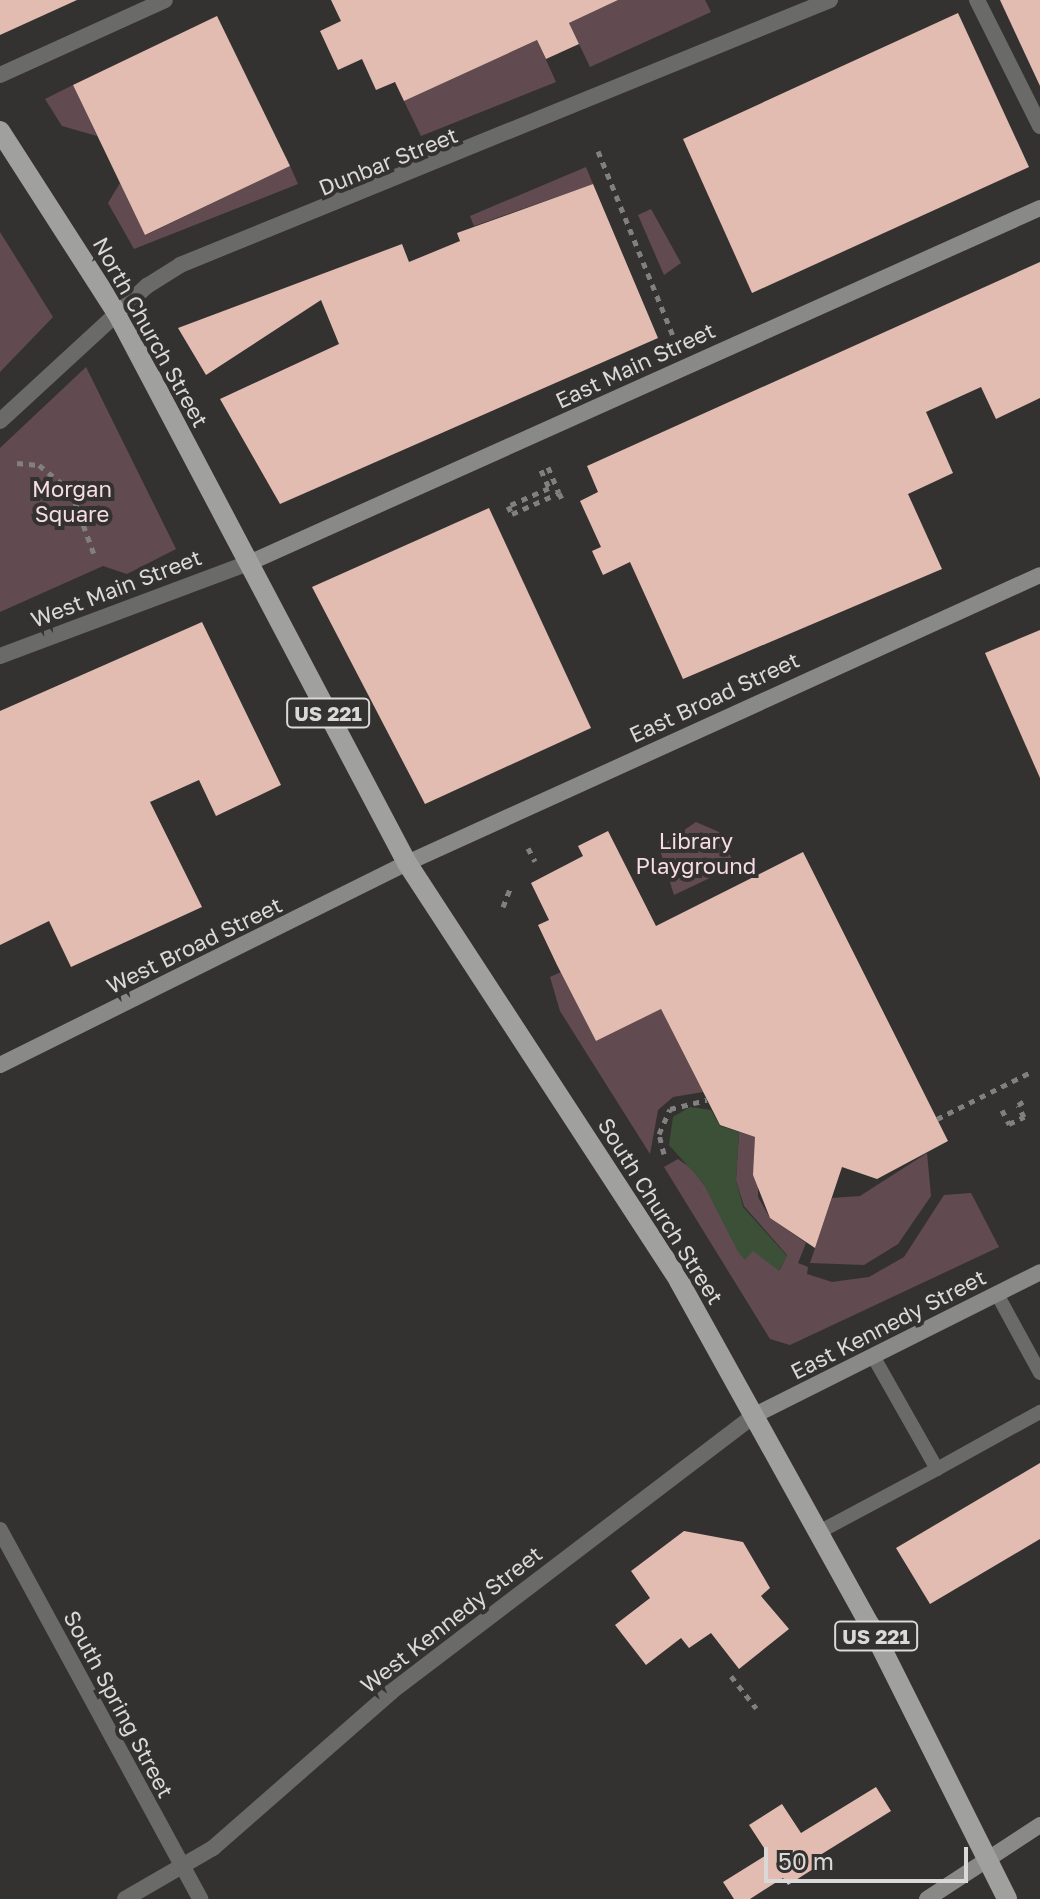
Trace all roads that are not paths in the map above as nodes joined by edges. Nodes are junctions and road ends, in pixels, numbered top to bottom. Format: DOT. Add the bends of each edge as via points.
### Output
graph roads {
  1 [pos="165,0"];
  2 [pos="829,0"];
  3 [pos="977,0"];
  4 [pos="0,75"];
  5 [pos="1040,126"];
  6 [pos="0,131"];
  7 [pos="1040,208"];
  8 [pos="117,313"];
  9 [pos="0,421"];
  10 [pos="249,563"];
  11 [pos="1040,575"];
  12 [pos="0,656"];
  13 [pos="407,863"];
  14 [pos="0,1065"];
  15 [pos="1040,1272"];
  16 [pos="997,1294"];
  17 [pos="873,1356"];
  18 [pos="1040,1373"];
  19 [pos="1040,1412"];
  20 [pos="755,1415"];
  21 [pos="937,1469"];
  22 [pos="0,1530"];
  23 [pos="819,1532"];
  24 [pos="1040,1825"];
  25 [pos="988,1860"];
  26 [pos="181,1865"];
  27 [pos="125,1899"];
  28 [pos="200,1899"];
  29 [pos="927,1899"];
  30 [pos="1007,1899"];
  1 -- 4 [label="street"];
  2 -- 8 [label="street, Dunbar Street" via="180,265"];
  3 -- 5 [label="street"];
  6 -- 8 [label="main road, North Church Street / US 221"];
  7 -- 10 [label="street, East Main Street"];
  8 -- 9 [label="street, Dunbar Street"];
  8 -- 10 [label="main road, North Church Street / US 221"];
  10 -- 12 [label="street, West Main Street"];
  10 -- 13 [label="main road, South Church Street / US 221"];
  11 -- 13 [label="street, East Broad Street"];
  13 -- 14 [label="street, West Broad Street"];
  13 -- 20 [label="main road, South Church Street / US 221" via="679,1281"];
  15 -- 16 [label="street, East Kennedy Street"];
  16 -- 17 [label="street, East Kennedy Street"];
  16 -- 18 [label="lane"];
  17 -- 20 [label="street, East Kennedy Street"];
  17 -- 21 [label="lane"];
  19 -- 21 [label="lane"];
  20 -- 23 [label="main road, South Church Street / US 221"];
  20 -- 26 [label="street, West Kennedy Street" via="391,1692 213,1848"];
  21 -- 23 [label="lane"];
  22 -- 26 [label="street, South Spring Street"];
  23 -- 25 [label="main road, South Church Street / US 221"];
  24 -- 25 [label="street"];
  25 -- 29 [label="street"];
  25 -- 30 [label="main road, South Church Street / US 221"];
  26 -- 27 [label="street, West Kennedy Street"];
  26 -- 28 [label="street, South Spring Street"];
}
